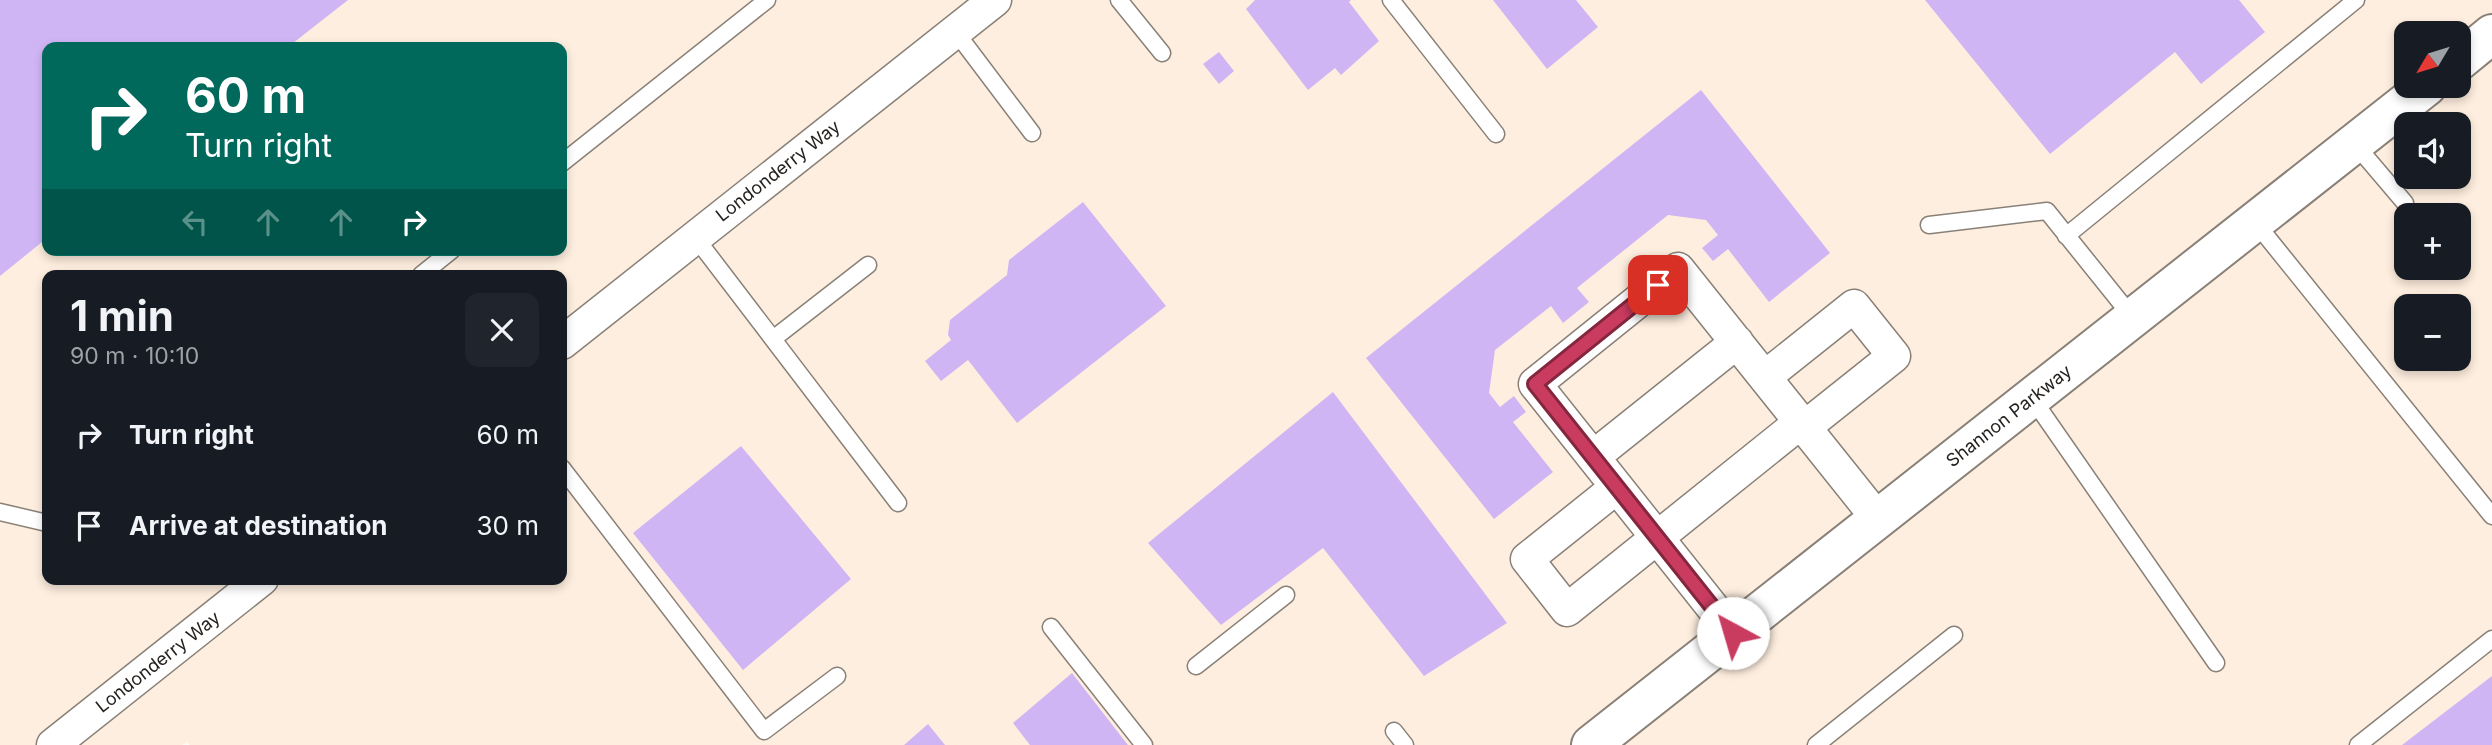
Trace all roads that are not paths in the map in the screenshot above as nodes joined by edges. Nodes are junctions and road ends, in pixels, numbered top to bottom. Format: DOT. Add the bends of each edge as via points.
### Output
graph roads {
  1 [pos="767,0"];
  2 [pos="995,0"];
  3 [pos="1119,0"];
  4 [pos="1391,0"];
  5 [pos="2356,0"];
  6 [pos="955,31"];
  7 [pos="2492,34"];
  8 [pos="2471,51"];
  9 [pos="1162,53"];
  10 [pos="2412,98"];
  11 [pos="1032,133"];
  12 [pos="1496,134"];
  13 [pos="2354,143"];
  14 [pos="567,159"];
  15 [pos="2405,203"];
  16 [pos="2255,222"];
  17 [pos="1929,225"];
  18 [pos="2066,236"];
  19 [pos="695,237"];
  20 [pos="445,256"];
  21 [pos="868,265"];
  22 [pos="427,270"];
  23 [pos="2133,318"];
  24 [pos="567,339"];
  25 [pos="774,339"];
  26 [pos="1737,342"];
  27 [pos="1765,377"];
  28 [pos="2031,398"];
  29 [pos="1803,425"];
  30 [pos="1593,457"];
  31 [pos="567,475"];
  32 [pos="1617,487"];
  33 [pos="898,503"];
  34 [pos="0,512"];
  35 [pos="2492,516"];
  36 [pos="1878,519"];
  37 [pos="42,522"];
  38 [pos="1658,538"];
  39 [pos="254,585"];
  40 [pos="1286,595"];
  41 [pos="1052,626"];
  42 [pos="1733,633"];
  43 [pos="1954,635"];
  44 [pos="2492,639"];
  45 [pos="2217,663"];
  46 [pos="1196,666"];
  47 [pos="837,676"];
  48 [pos="1394,731"];
  49 [pos="53,745"];
  50 [pos="1144,745"];
  51 [pos="1405,745"];
  52 [pos="1591,745"];
  53 [pos="1816,745"];
  54 [pos="2358,745"];
  1 -- 14 [label="lane"];
  2 -- 6 [label="street, Londonderry Way"];
  3 -- 9 [label="lane"];
  4 -- 12 [label="lane"];
  5 -- 18 [label="lane"];
  6 -- 11 [label="lane"];
  6 -- 19 [label="street, Londonderry Way"];
  7 -- 8 [label="street"];
  10 -- 13 [label="street, Shannon Parkway"];
  13 -- 15 [label="lane"];
  13 -- 16 [label="street, Shannon Parkway"];
  16 -- 23 [label="street, Shannon Parkway"];
  16 -- 35 [label="lane"];
  17 -- 18 [label="lane" via="2047,211"];
  18 -- 23 [label="lane"];
  19 -- 24 [label="street, Londonderry Way"];
  19 -- 25 [label="lane"];
  20 -- 22 [label="lane"];
  21 -- 25 [label="lane"];
  23 -- 28 [label="street, Shannon Parkway"];
  25 -- 33 [label="lane"];
  26 -- 27 [label="street"];
  26 -- 30 [label="street"];
  26 -- 30 [label="street" via="1678,269 1535,384"];
  27 -- 29 [label="street"];
  27 -- 29 [label="street" via="1854,306 1894,356"];
  28 -- 36 [label="street, Shannon Parkway"];
  28 -- 45 [label="lane"];
  29 -- 36 [label="street"];
  29 -- 38 [label="street"];
  30 -- 32 [label="street"];
  31 -- 47 [label="lane" via="764,731"];
  32 -- 38 [label="street"];
  32 -- 38 [label="street" via="1527,559 1567,610"];
  34 -- 37 [label="lane"];
  36 -- 42 [label="street, Shannon Parkway"];
  38 -- 42 [label="street"];
  39 -- 49 [label="street, Londonderry Way"];
  40 -- 46 [label="lane"];
  41 -- 50 [label="lane"];
  42 -- 52 [label="street, Shannon Parkway"];
  43 -- 53 [label="lane"];
  44 -- 54 [label="lane"];
  48 -- 51 [label="lane"];
}
